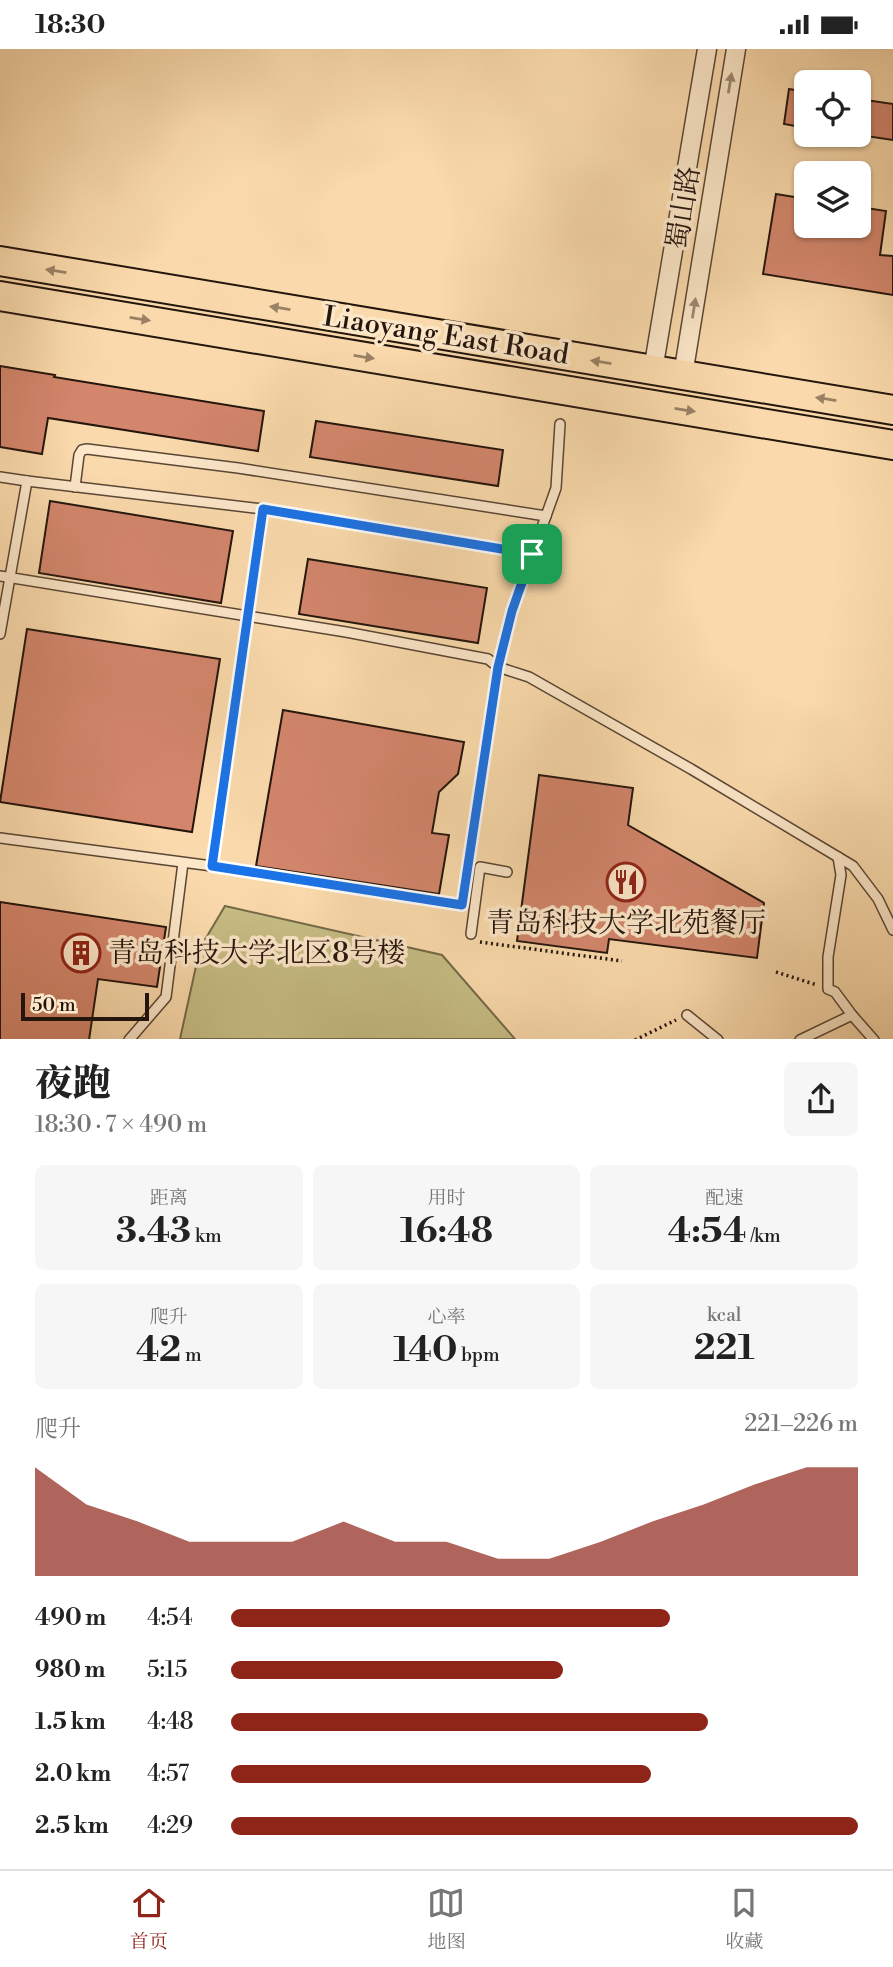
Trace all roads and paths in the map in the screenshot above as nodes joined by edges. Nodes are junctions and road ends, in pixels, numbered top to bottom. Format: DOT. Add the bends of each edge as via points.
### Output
graph roads {
  1 [pos="707,49"];
  2 [pos="736,49"];
  3 [pos="0,261"];
  4 [pos="0,296"];
  5 [pos="653,370"];
  6 [pos="684,375"];
  7 [pos="893,410"];
  8 [pos="561,424"];
  9 [pos="893,445"];
  10 [pos="0,477"];
  11 [pos="27,481"];
  12 [pos="75,487"];
  13 [pos="263,509"];
  14 [pos="546,516"];
  15 [pos="532,554"];
  16 [pos="5,577"];
  17 [pos="248,617"];
  18 [pos="0,634"];
  19 [pos="498,667"];
  20 [pos="0,838"];
  21 [pos="838,857"];
  22 [pos="183,863"];
  23 [pos="212,866"];
  24 [pos="507,872"];
  25 [pos="893,930"];
  26 [pos="471,934"];
  27 [pos="622,961"];
  28 [pos="776,972"];
  29 [pos="828,989"];
  30 [pos="687,1015"];
  31 [pos="852,1015"];
  32 [pos="129,1039"];
  33 [pos="635,1039"];
  34 [pos="718,1039"];
  35 [pos="800,1039"];
  36 [pos="874,1039"];
  1 -- 5 [label="street, 蜀山路"];
  6 -- 2 [label="street, 蜀山路, one-way"];
  5 -- 3 [label="main road, Liaoyang East Road, one-way"];
  4 -- 9 [label="main road, Liaoyang East Road, one-way"];
  5 -- 6 [label="main road, Liaoyang East Road"];
  7 -- 6 [label="main road, Liaoyang East Road, one-way"];
  8 -- 14 [label="lane" via="556,488"];
  10 -- 11 [label="lane"];
  11 -- 12 [label="lane"];
  11 -- 16 [label="lane"];
  12 -- 13 [label="lane"];
  12 -- 14 [label="lane" via="79,455 87,449"];
  13 -- 15 [label="lane"];
  13 -- 17 [label="lane"];
  14 -- 15 [label="lane"];
  15 -- 19 [label="lane"];
  16 -- 17 [label="lane"];
  16 -- 18 [label="lane"];
  17 -- 19 [label="lane" via="488,659"];
  17 -- 23 [label="lane"];
  19 -- 21 [label="lane" via="530,677"];
  19 -- 23 [label="lane" via="462,905"];
  20 -- 22 [label="lane"];
  21 -- 25 [label="lane" via="853,866 866,883"];
  21 -- 29 [label="lane" via="841,875 828,957"];
  22 -- 23 [label="lane"];
  22 -- 32 [label="lane" via="166,997"];
  24 -- 26 [label="lane" via="480,867"];
  26 -- 27 [label="path" via="482,944"];
  28 -- 29 [label="path"];
  29 -- 31 [label="lane"];
  30 -- 33 [label="path"];
  30 -- 34 [label="lane"];
  31 -- 35 [label="lane"];
  31 -- 36 [label="lane"];
}
